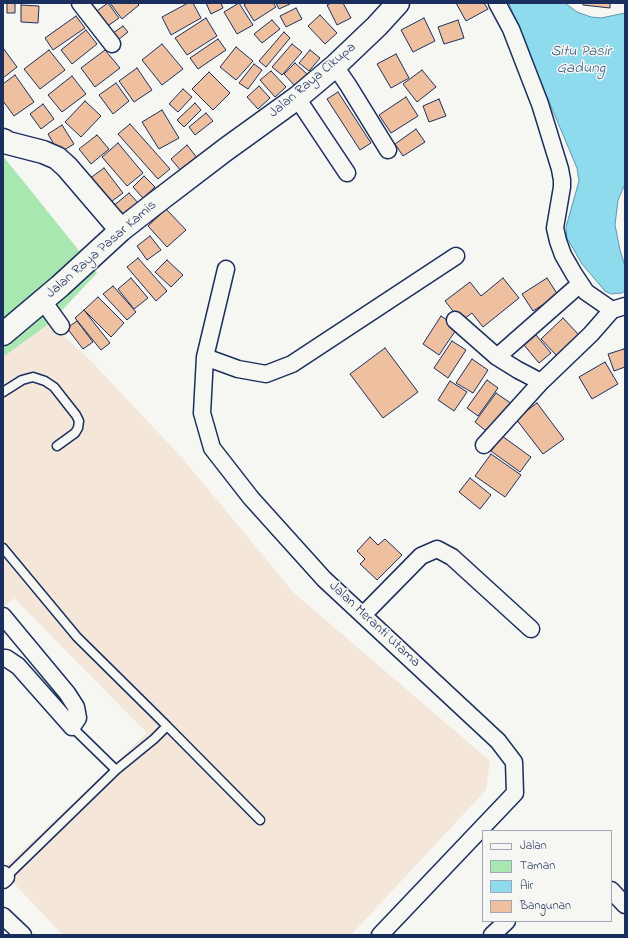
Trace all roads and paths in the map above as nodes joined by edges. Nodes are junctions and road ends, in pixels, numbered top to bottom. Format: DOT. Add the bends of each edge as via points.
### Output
graph roads {
  1 [pos="80,3"];
  2 [pos="398,3"];
  3 [pos="497,3"];
  4 [pos="112,44"];
  5 [pos="334,66"];
  6 [pos="297,98"];
  7 [pos="3,140"];
  8 [pos="388,150"];
  9 [pos="203,168"];
  10 [pos="347,173"];
  11 [pos="121,230"];
  12 [pos="456,256"];
  13 [pos="226,269"];
  14 [pos="580,284"];
  15 [pos="42,301"];
  16 [pos="618,308"];
  17 [pos="455,320"];
  18 [pos="61,326"];
  19 [pos="3,334"];
  20 [pos="497,356"];
  21 [pos="205,357"];
  22 [pos="541,382"];
  23 [pos="3,392"];
  24 [pos="484,445"];
  25 [pos="57,446"];
  26 [pos="3,548"];
  27 [pos="363,615"];
  28 [pos="3,616"];
  29 [pos="531,629"];
  30 [pos="3,658"];
  31 [pos="167,726"];
  32 [pos="72,727"];
  33 [pos="116,770"];
  34 [pos="260,820"];
  35 [pos="4,877"];
  36 [pos="612,891"];
  37 [pos="625,905"];
  38 [pos="3,916"];
  39 [pos="505,922"];
  40 [pos="23,935"];
  41 [pos="380,935"];
  42 [pos="492,935"];
  1 -- 4 [label="street"];
  2 -- 5 [label="main road, Jalan Raya Cikupa"];
  3 -- 14 [label="street" via="511,30 540,104 560,169 562,187 555,228 563,255"];
  5 -- 6 [label="main road, Jalan Raya Cikupa"];
  5 -- 8 [label="street"];
  6 -- 9 [label="main road, Jalan Raya Cikupa"];
  6 -- 10 [label="street"];
  7 -- 11 [label="main road" via="57,158 68,167"];
  9 -- 11 [label="main road, Jalan Raya Pasar Kamis"];
  11 -- 15 [label="main road, Jalan Raya Pasar Kamis"];
  12 -- 21 [label="street" via="292,364 266,374 238,369"];
  13 -- 21 [label="street, Jalan Meranti Utama"];
  14 -- 16 [label="street" via="594,298"];
  14 -- 20 [label="street"];
  15 -- 18 [label="street"];
  15 -- 19 [label="main road, Jalan Raya Pasar Kamis"];
  16 -- 22 [label="street"];
  17 -- 20 [label="street"];
  20 -- 22 [label="street"];
  21 -- 27 [label="street, Jalan Meranti Utama" via="202,413 212,448 251,498 324,579"];
  22 -- 24 [label="street"];
  23 -- 25 [label="lane" via="22,380 33,377 54,387 79,421 75,433"];
  26 -- 31 [label="lane" via="77,637"];
  27 -- 29 [label="street" via="421,556 437,549 452,557"];
  27 -- 41 [label="street, Jalan Meranti Utama" via="498,741 514,762 515,793"];
  28 -- 32 [label="street" via="76,707 78,718"];
  30 -- 32 [label="street" via="18,666"];
  31 -- 33 [label="lane"];
  31 -- 34 [label="lane"];
  32 -- 33 [label="lane"];
  33 -- 35 [label="lane"];
  36 -- 37 [label="street"];
  38 -- 40 [label="street"];
  39 -- 42 [label="street"];
}
